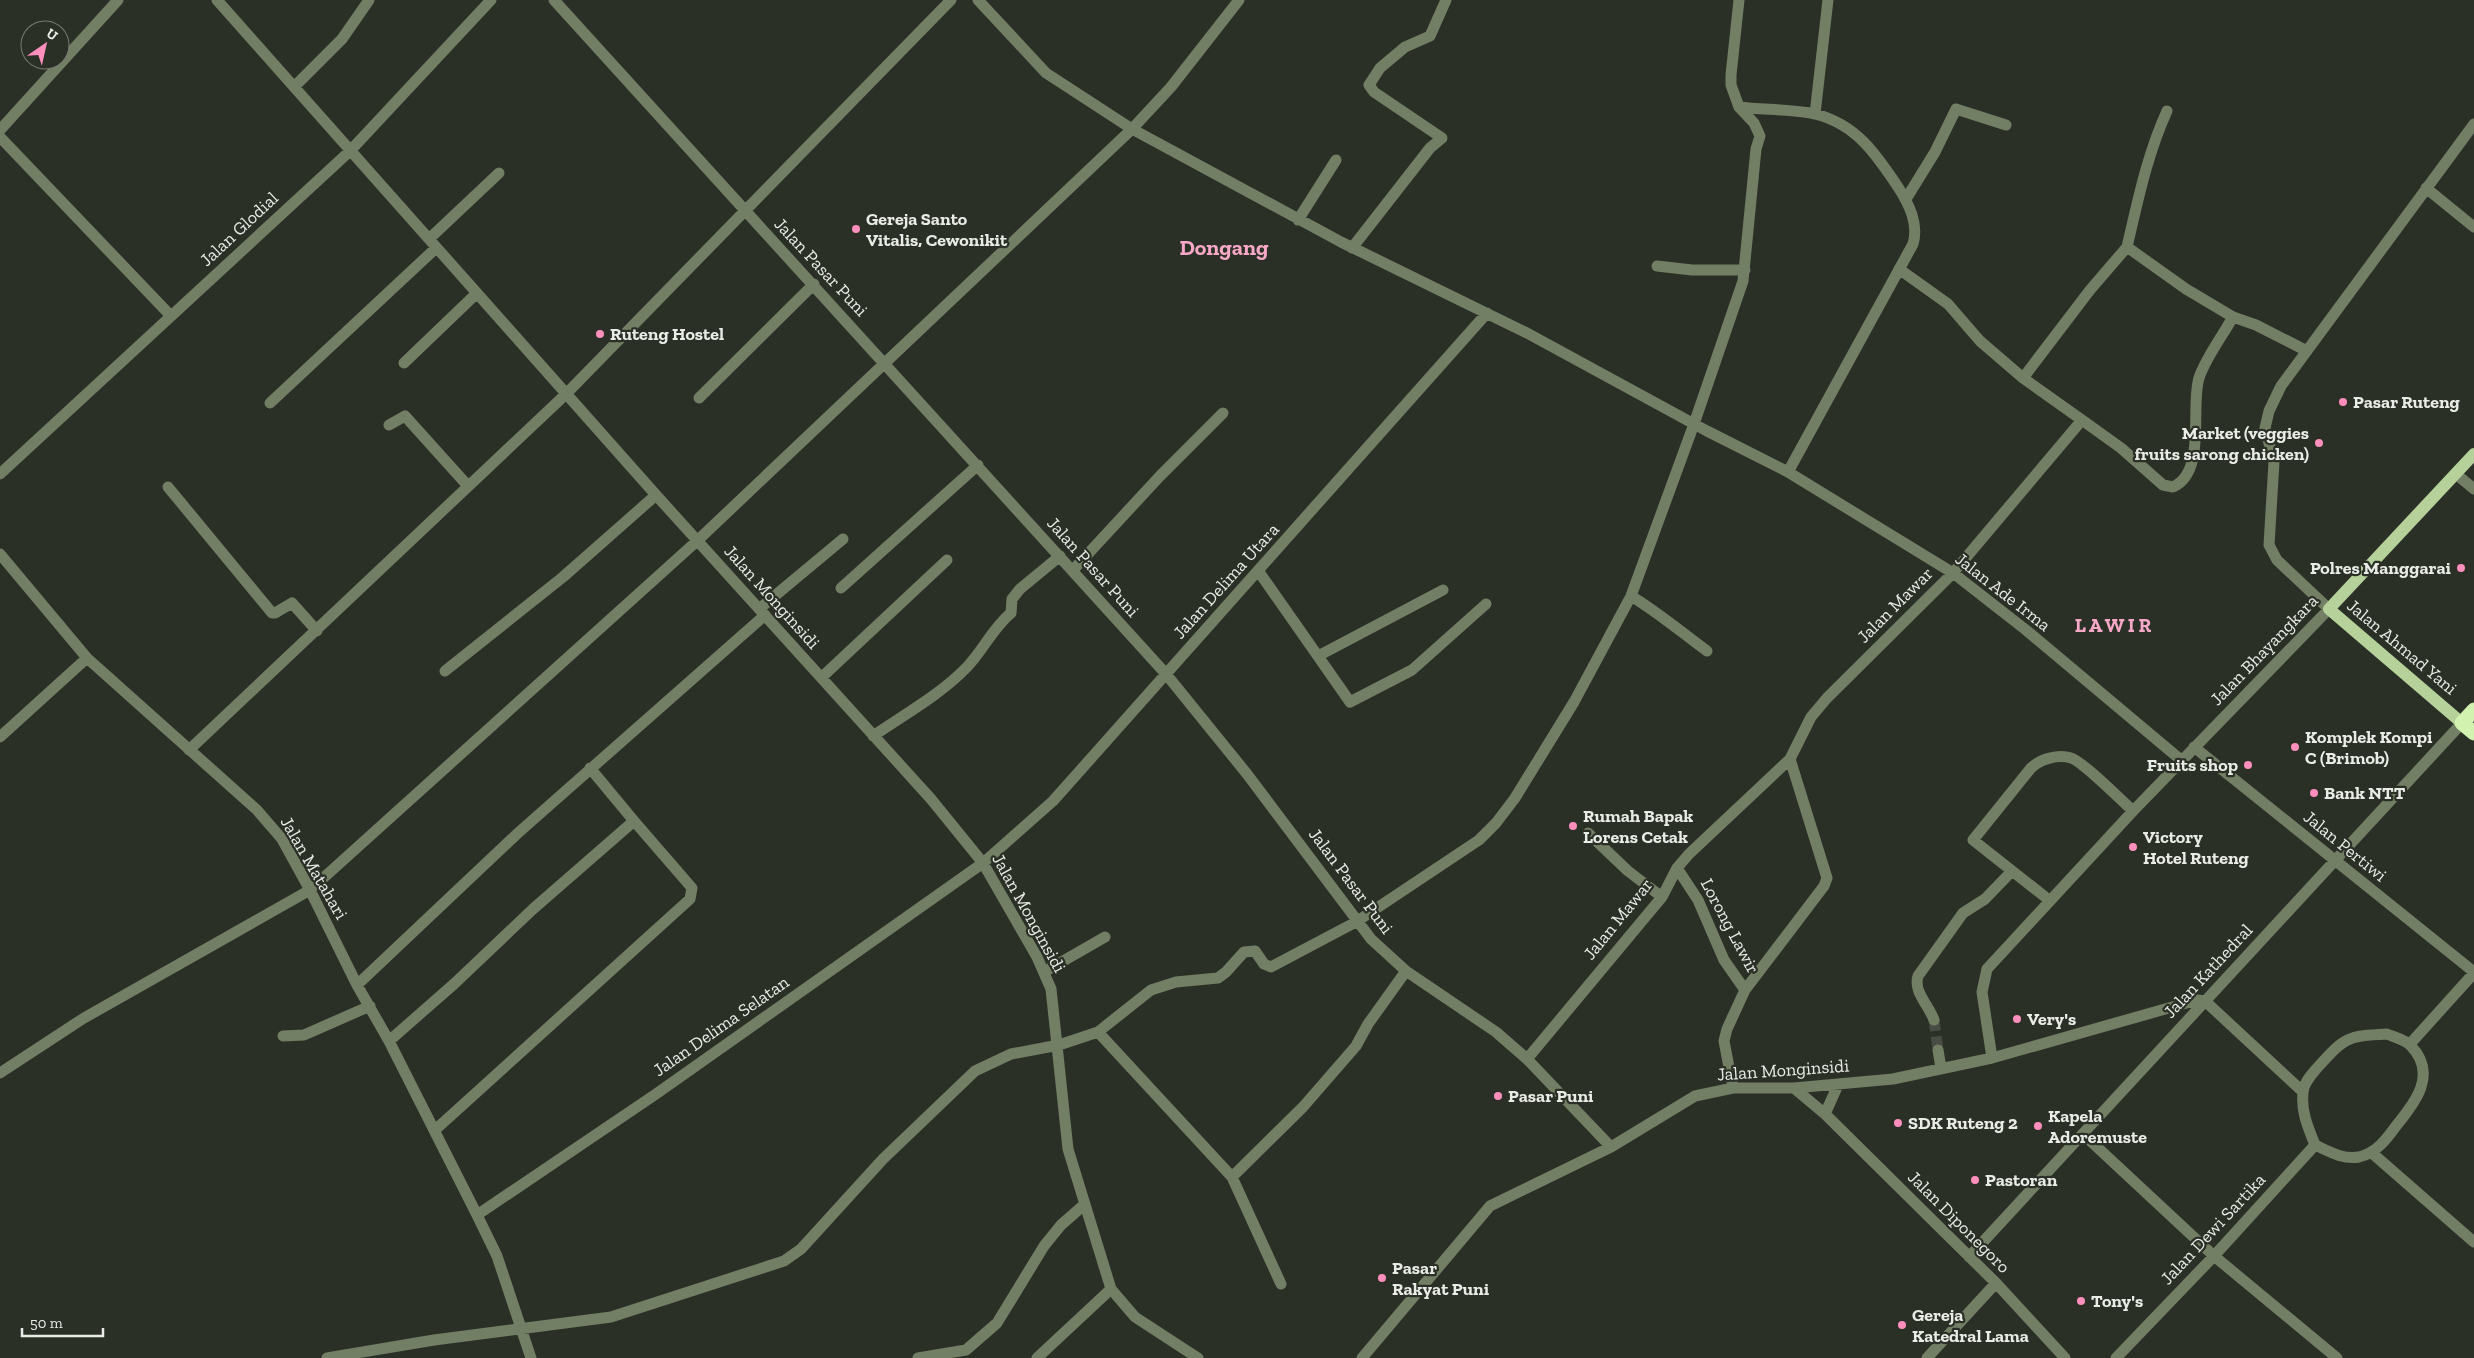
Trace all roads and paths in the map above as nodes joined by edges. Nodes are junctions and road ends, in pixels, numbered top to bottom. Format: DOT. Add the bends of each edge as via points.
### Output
graph roads {
  1 [pos="118,0"];
  2 [pos="217,0"];
  3 [pos="369,0"];
  4 [pos="491,0"];
  5 [pos="554,0"];
  6 [pos="951,0"];
  7 [pos="978,0"];
  8 [pos="1238,0"];
  9 [pos="1446,0"];
  10 [pos="1739,0"];
  11 [pos="1828,0"];
  12 [pos="294,87"];
  13 [pos="1739,107"];
  14 [pos="2167,111"];
  15 [pos="1815,114"];
  16 [pos="2474,124"];
  17 [pos="2006,125"];
  18 [pos="1132,129"];
  19 [pos="0,130"];
  20 [pos="0,137"];
  21 [pos="350,151"];
  22 [pos="1336,160"];
  23 [pos="499,173"];
  24 [pos="2426,188"];
  25 [pos="1906,199"];
  26 [pos="746,211"];
  27 [pos="1298,220"];
  28 [pos="2474,227"];
  29 [pos="433,244"];
  30 [pos="2127,247"];
  31 [pos="1352,248"];
  32 [pos="1658,266"];
  33 [pos="1899,269"];
  34 [pos="1745,270"];
  35 [pos="814,284"];
  36 [pos="477,293"];
  37 [pos="1487,314"];
  38 [pos="171,316"];
  39 [pos="2233,317"];
  40 [pos="2307,351"];
  41 [pos="404,363"];
  42 [pos="884,363"];
  43 [pos="2023,378"];
  44 [pos="566,394"];
  45 [pos="699,398"];
  46 [pos="270,403"];
  47 [pos="1222,413"];
  48 [pos="2082,420"];
  49 [pos="1694,424"];
  50 [pos="389,425"];
  51 [pos="2474,454"];
  52 [pos="978,465"];
  53 [pos="1788,472"];
  54 [pos="0,474"];
  55 [pos="2456,474"];
  56 [pos="468,486"];
  57 [pos="168,487"];
  58 [pos="2474,489"];
  59 [pos="656,495"];
  60 [pos="843,539"];
  61 [pos="697,541"];
  62 [pos="0,554"];
  63 [pos="1060,556"];
  64 [pos="947,560"];
  65 [pos="1073,570"];
  66 [pos="1259,572"];
  67 [pos="1953,573"];
  68 [pos="841,588"];
  69 [pos="1443,590"];
  70 [pos="1631,596"];
  71 [pos="1486,604"];
  72 [pos="2329,609"];
  73 [pos="762,612"];
  74 [pos="317,630"];
  75 [pos="1707,651"];
  76 [pos="1318,656"];
  77 [pos="87,658"];
  78 [pos="446,671"];
  79 [pos="1166,674"];
  80 [pos="822,677"];
  81 [pos="2474,710"];
  82 [pos="2468,728"];
  83 [pos="873,736"];
  84 [pos="0,737"];
  85 [pos="2194,747"];
  86 [pos="189,750"];
  87 [pos="1790,759"];
  88 [pos="2181,760"];
  89 [pos="590,768"];
  90 [pos="2133,811"];
  91 [pos="634,821"];
  92 [pos="1588,833"];
  93 [pos="2335,860"];
  94 [pos="982,863"];
  95 [pos="1678,868"];
  96 [pos="2012,871"];
  97 [pos="310,890"];
  98 [pos="1662,897"];
  99 [pos="2049,900"];
  100 [pos="1356,922"];
  101 [pos="1105,937"];
  102 [pos="1406,971"];
  103 [pos="1044,972"];
  104 [pos="2474,973"];
  105 [pos="357,985"];
  106 [pos="1745,990"];
  107 [pos="2206,1002"];
  108 [pos="370,1006"];
  109 [pos="1934,1020"];
  110 [pos="1098,1032"];
  111 [pos="283,1036"];
  112 [pos="389,1041"];
  113 [pos="1059,1044"];
  114 [pos="2410,1044"];
  115 [pos="1938,1050"];
  116 [pos="1992,1058"];
  117 [pos="1527,1059"];
  118 [pos="1941,1068"];
  119 [pos="0,1073"];
  120 [pos="1838,1085"];
  121 [pos="1733,1088"];
  122 [pos="1794,1088"];
  123 [pos="2302,1091"];
  124 [pos="1825,1114"];
  125 [pos="435,1130"];
  126 [pos="2084,1134"];
  127 [pos="2315,1145"];
  128 [pos="1610,1147"];
  129 [pos="2372,1153"];
  130 [pos="1232,1177"];
  131 [pos="1085,1204"];
  132 [pos="477,1214"];
  133 [pos="2472,1237"];
  134 [pos="2214,1256"];
  135 [pos="1969,1257"];
  136 [pos="1996,1283"];
  137 [pos="1281,1284"];
  138 [pos="1111,1289"];
  139 [pos="520,1328"];
  140 [pos="327,1358"];
  141 [pos="531,1358"];
  142 [pos="918,1358"];
  143 [pos="1037,1358"];
  144 [pos="1198,1358"];
  145 [pos="1362,1358"];
  146 [pos="1926,1358"];
  147 [pos="2065,1358"];
  148 [pos="2116,1358"];
  149 [pos="2337,1358"];
  1 -- 19 [label="street"];
  2 -- 12 [label="street, Jalan Monginsidi"];
  3 -- 12 [label="street" via="342,39"];
  4 -- 21 [label="street, Jalan Glodial"];
  5 -- 26 [label="street, Jalan Pasar Puni"];
  6 -- 26 [label="street"];
  7 -- 18 [label="street, Jalan Ade Irma" via="1046,73"];
  8 -- 18 [label="street" via="1171,87"];
  9 -- 31 [label="street" via="1430,36 1405,47 1380,68 1369,85 1374,92 1442,138 1430,148"];
  10 -- 13 [label="street" via="1731,75"];
  11 -- 15 [label="street"];
  12 -- 21 [label="street, Jalan Monginsidi"];
  13 -- 15 [label="street"];
  13 -- 34 [label="street" via="1754,123 1760,136 1756,149"];
  14 -- 30 [label="street" via="2141,180"];
  15 -- 25 [label="street" via="1860,137 1875,152"];
  16 -- 24 [label="street"];
  17 -- 25 [label="street" via="1956,110"];
  18 -- 27 [label="street, Jalan Ade Irma"];
  18 -- 42 [label="street"];
  20 -- 38 [label="street"];
  21 -- 29 [label="street, Jalan Monginsidi"];
  21 -- 38 [label="street, Jalan Glodial"];
  22 -- 27 [label="street"];
  23 -- 29 [label="street"];
  24 -- 28 [label="street"];
  24 -- 40 [label="street"];
  25 -- 33 [label="street" via="1916,237"];
  26 -- 35 [label="street, Jalan Pasar Puni"];
  26 -- 44 [label="street"];
  27 -- 31 [label="street, Jalan Ade Irma"];
  29 -- 36 [label="street, Jalan Monginsidi"];
  29 -- 46 [label="street"];
  30 -- 39 [label="street" via="2186,289"];
  30 -- 43 [label="street"];
  31 -- 37 [label="street, Jalan Ade Irma"];
  32 -- 34 [label="street"];
  33 -- 43 [label="street" via="1948,304 1980,342"];
  33 -- 53 [label="street"];
  34 -- 49 [label="street"];
  35 -- 42 [label="street, Jalan Pasar Puni"];
  35 -- 45 [label="street"];
  36 -- 41 [label="street"];
  36 -- 44 [label="street, Jalan Monginsidi"];
  37 -- 49 [label="street, Jalan Ade Irma"];
  37 -- 66 [label="street, Jalan Delima Utara"];
  38 -- 54 [label="street, Jalan Glodial"];
  39 -- 40 [label="street"];
  39 -- 48 [label="street" via="2199,376 2195,393 2195,448 2186,475 2176,486 2163,485 2121,448"];
  40 -- 72 [label="street" via="2281,386 2269,410 2265,428 2274,462 2269,545 2276,560"];
  42 -- 52 [label="street, Jalan Pasar Puni"];
  42 -- 61 [label="street"];
  43 -- 48 [label="street"];
  44 -- 56 [label="street"];
  44 -- 59 [label="street, Jalan Monginsidi"];
  47 -- 65 [label="street"];
  48 -- 67 [label="street, Jalan Mawar"];
  49 -- 53 [label="street, Jalan Ade Irma"];
  49 -- 70 [label="street"];
  50 -- 56 [label="street" via="406,416"];
  51 -- 55 [label="main road, Jalan Bhayangkara"];
  52 -- 63 [label="street, Jalan Pasar Puni"];
  52 -- 68 [label="street"];
  53 -- 67 [label="street, Jalan Ade Irma"];
  55 -- 58 [label="street"];
  55 -- 72 [label="main road, Jalan Bhayangkara"];
  56 -- 74 [label="street"];
  57 -- 74 [label="street" via="271,611 275,614 292,603"];
  59 -- 61 [label="street, Jalan Monginsidi"];
  59 -- 78 [label="street" via="564,577"];
  60 -- 73 [label="street"];
  61 -- 73 [label="street, Jalan Monginsidi"];
  61 -- 97 [label="street"];
  62 -- 77 [label="street, Jalan Matahari"];
  63 -- 65 [label="street, Jalan Pasar Puni"];
  63 -- 83 [label="street" via="1020,589 1012,599 1011,613 958,675"];
  64 -- 80 [label="street"];
  65 -- 79 [label="street, Jalan Pasar Puni"];
  66 -- 76 [label="street"];
  66 -- 79 [label="street, Jalan Delima Utara"];
  67 -- 87 [label="street, Jalan Mawar" via="1811,716"];
  67 -- 88 [label="street, Jalan Ade Irma"];
  69 -- 76 [label="street"];
  70 -- 75 [label="street"];
  70 -- 100 [label="street" via="1574,702 1496,823 1479,840"];
  71 -- 76 [label="street" via="1412,670 1352,702 1348,701"];
  72 -- 82 [label="main road, Jalan Ahmad Yani"];
  72 -- 85 [label="street, Jalan Bhayangkara"];
  73 -- 80 [label="street, Jalan Monginsidi"];
  73 -- 89 [label="street"];
  74 -- 86 [label="street"];
  77 -- 84 [label="street"];
  77 -- 86 [label="street, Jalan Matahari"];
  79 -- 94 [label="street, Jalan Delima Utara" via="1053,801"];
  79 -- 100 [label="street, Jalan Pasar Puni" via="1306,850"];
  80 -- 83 [label="street, Jalan Monginsidi"];
  81 -- 82 [label="highway, Jalan Kathedral"];
  82 -- 93 [label="street, Jalan Kathedral"];
  83 -- 94 [label="street, Jalan Monginsidi" via="931,799"];
  85 -- 88 [label="street, Jalan Bhayangkara"];
  85 -- 93 [label="street, Jalan Pertiwi"];
  86 -- 97 [label="street, Jalan Matahari" via="274,827"];
  87 -- 95 [label="street, Jalan Mawar" via="1688,854"];
  87 -- 106 [label="street" via="1827,878"];
  88 -- 90 [label="street, Jalan Bhayangkara"];
  89 -- 91 [label="street"];
  89 -- 105 [label="street"];
  90 -- 96 [label="street" via="2073,758 2056,756 2036,764 1974,840"];
  90 -- 99 [label="street, Jalan Bhayangkara"];
  91 -- 112 [label="street" via="533,908"];
  91 -- 125 [label="street" via="692,888 690,899"];
  92 -- 98 [label="street"];
  93 -- 104 [label="street, Jalan Pertiwi"];
  93 -- 107 [label="street, Jalan Kathedral"];
  94 -- 103 [label="street, Jalan Monginsidi"];
  94 -- 132 [label="street, Jalan Delima Selatan" via="656,1094"];
  95 -- 98 [label="street, Jalan Mawar"];
  95 -- 106 [label="street, Lorong Lawir" via="1698,900 1724,960"];
  96 -- 99 [label="street"];
  96 -- 109 [label="street" via="1985,899 1963,912 1918,976 1917,989"];
  97 -- 105 [label="street, Jalan Matahari"];
  97 -- 119 [label="street" via="84,1018"];
  98 -- 117 [label="street, Jalan Mawar"];
  99 -- 116 [label="street, Jalan Bhayangkara" via="1983,976 1982,992"];
  100 -- 102 [label="street, Jalan Pasar Puni"];
  100 -- 110 [label="street" via="1272,967 1264,964 1255,951 1250,950 1218,978 1176,982 1151,990"];
  101 -- 103 [label="street"];
  102 -- 117 [label="street, Jalan Pasar Puni" via="1496,1032"];
  102 -- 130 [label="street" via="1356,1046 1303,1107"];
  103 -- 113 [label="street, Jalan Monginsidi" via="1054,1002"];
  104 -- 114 [label="street"];
  105 -- 108 [label="street, Jalan Matahari"];
  106 -- 121 [label="street, Lorong Lawir" via="1724,1041"];
  107 -- 116 [label="street, Jalan Monginsidi" via="2188,1001"];
  107 -- 123 [label="street"];
  107 -- 126 [label="street, Jalan Kathedral"];
  108 -- 111 [label="street" via="304,1035"];
  108 -- 112 [label="street, Jalan Matahari"];
  110 -- 113 [label="street"];
  110 -- 130 [label="street"];
  112 -- 125 [label="street, Jalan Matahari"];
  113 -- 131 [label="street, Jalan Monginsidi" via="1068,1149"];
  113 -- 139 [label="street" via="1011,1054 975,1071 883,1159 800,1249 784,1261 611,1317"];
  114 -- 123 [label="street" via="2387,1034 2358,1035 2339,1043 2310,1076"];
  114 -- 129 [label="street" via="2420,1059 2424,1083 2416,1102"];
  115 -- 118 [label="street"];
  116 -- 118 [label="street, Jalan Monginsidi"];
  117 -- 128 [label="street, Jalan Pasar Puni"];
  118 -- 120 [label="street, Jalan Monginsidi" via="1893,1079"];
  120 -- 122 [label="street, Jalan Monginsidi"];
  120 -- 124 [label="street"];
  121 -- 122 [label="street, Jalan Monginsidi"];
  121 -- 128 [label="street, Jalan Monginsidi" via="1695,1096"];
  122 -- 124 [label="street, Jalan Diponegoro"];
  123 -- 127 [label="street" via="2304,1117"];
  124 -- 135 [label="street, Jalan Diponegoro"];
  125 -- 132 [label="street, Jalan Matahari"];
  126 -- 134 [label="street"];
  126 -- 135 [label="street, Jalan Kathedral"];
  127 -- 129 [label="street" via="2335,1155 2357,1157"];
  127 -- 134 [label="street, Jalan Dewi Sartika"];
  128 -- 145 [label="street, Jalan Monginsidi" via="1490,1206"];
  129 -- 133 [label="street"];
  130 -- 137 [label="street"];
  131 -- 138 [label="street, Jalan Monginsidi"];
  131 -- 142 [label="street" via="1044,1246 997,1323 966,1350"];
  132 -- 139 [label="street, Jalan Matahari" via="497,1256"];
  134 -- 148 [label="street, Jalan Dewi Sartika"];
  134 -- 149 [label="street"];
  135 -- 136 [label="street, Jalan Diponegoro"];
  136 -- 146 [label="street"];
  136 -- 147 [label="street, Jalan Diponegoro"];
  138 -- 143 [label="street"];
  138 -- 144 [label="street, Jalan Monginsidi" via="1135,1317"];
  139 -- 140 [label="street"];
  139 -- 141 [label="street, Jalan Matahari"];
}
